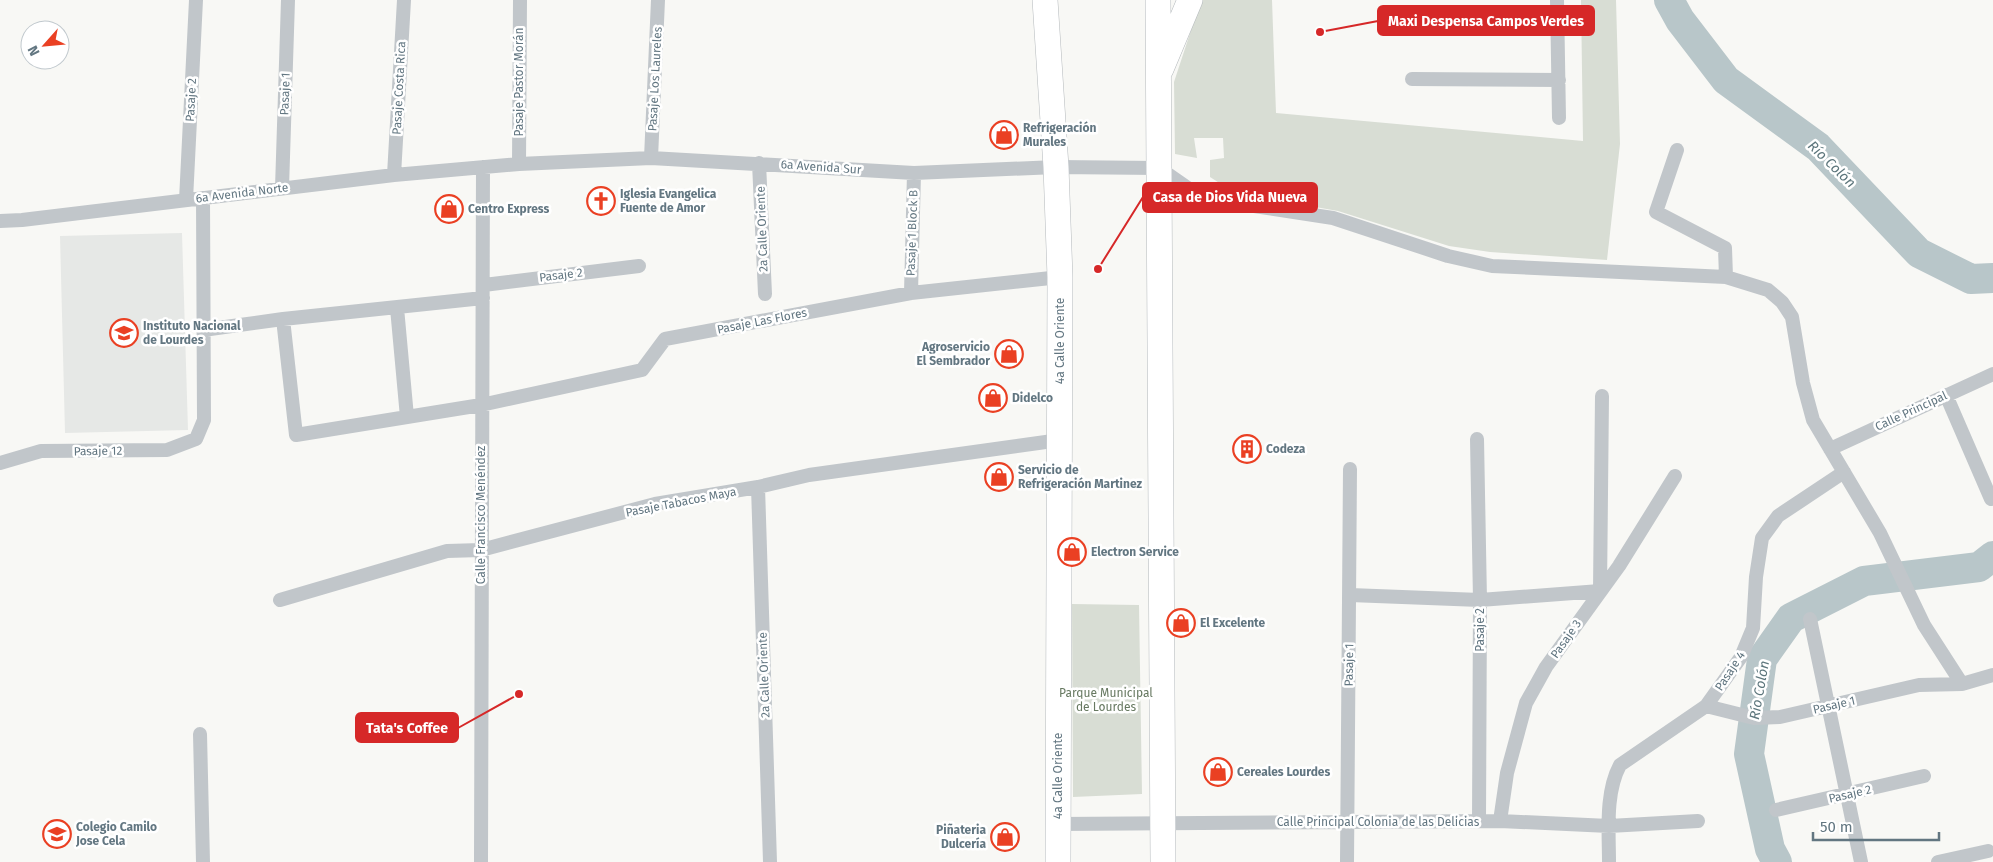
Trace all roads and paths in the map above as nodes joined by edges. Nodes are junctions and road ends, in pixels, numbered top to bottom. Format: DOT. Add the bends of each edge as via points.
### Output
graph roads {
  1 [pos="196,0"];
  2 [pos="288,0"];
  3 [pos="404,0"];
  4 [pos="520,0"];
  5 [pos="658,0"];
  6 [pos="1045,0"];
  7 [pos="1158,0"];
  8 [pos="1190,0"];
  9 [pos="1557,0"];
  10 [pos="1158,76"];
  11 [pos="1412,79"];
  12 [pos="1559,80"];
  13 [pos="1559,118"];
  14 [pos="1677,150"];
  15 [pos="651,158"];
  16 [pos="759,163"];
  17 [pos="519,164"];
  18 [pos="483,167"];
  19 [pos="1056,167"];
  20 [pos="1159,168"];
  21 [pos="914,173"];
  22 [pos="394,175"];
  23 [pos="282,188"];
  24 [pos="203,198"];
  25 [pos="186,200"];
  26 [pos="0,221"];
  27 [pos="639,266"];
  28 [pos="1060,277"];
  29 [pos="1726,277"];
  30 [pos="484,291"];
  31 [pos="911,293"];
  32 [pos="765,294"];
  33 [pos="397,308"];
  34 [pos="283,319"];
  35 [pos="203,330"];
  36 [pos="1993,374"];
  37 [pos="1946,395"];
  38 [pos="1602,396"];
  39 [pos="481,405"];
  40 [pos="407,417"];
  41 [pos="1477,439"];
  42 [pos="1060,440"];
  43 [pos="1830,449"];
  44 [pos="0,463"];
  45 [pos="1350,469"];
  46 [pos="1844,472"];
  47 [pos="1675,476"];
  48 [pos="758,487"];
  49 [pos="1991,499"];
  50 [pos="481,550"];
  51 [pos="1600,591"];
  52 [pos="1350,595"];
  53 [pos="280,600"];
  54 [pos="1480,600"];
  55 [pos="1810,619"];
  56 [pos="1993,675"];
  57 [pos="1962,684"];
  58 [pos="1706,706"];
  59 [pos="1830,706"];
  60 [pos="200,734"];
  61 [pos="1924,776"];
  62 [pos="1848,796"];
  63 [pos="1776,810"];
  64 [pos="1346,821"];
  65 [pos="1480,821"];
  66 [pos="1500,821"];
  67 [pos="1698,821"];
  68 [pos="1058,824"];
  69 [pos="1163,824"];
  70 [pos="1609,826"];
  71 [pos="1988,851"];
  72 [pos="203,862"];
  73 [pos="482,862"];
  74 [pos="770,862"];
  75 [pos="1058,862"];
  76 [pos="1163,862"];
  77 [pos="1347,862"];
  78 [pos="1608,862"];
  79 [pos="1861,862"];
  80 [pos="1938,862"];
  1 -- 25 [label="street, Pasaje 2"];
  2 -- 23 [label="street, Pasaje 1"];
  3 -- 22 [label="street, Pasaje Costa Rica"];
  4 -- 17 [label="street, Pasaje Pastor Morán"];
  5 -- 15 [label="street, Pasaje Los Laureles"];
  6 -- 19 [label="highway, 4a Calle Oriente"];
  7 -- 10 [label="highway"];
  8 -- 10 [label="highway"];
  9 -- 12 [label="street"];
  10 -- 20 [label="highway"];
  11 -- 12 [label="street"];
  12 -- 13 [label="street"];
  14 -- 29 [label="street" via="1656,212 1725,248"];
  15 -- 16 [label="street, 6a Avenida Sur"];
  15 -- 17 [label="street, 6a Avenida Sur"];
  16 -- 21 [label="street, 6a Avenida Sur"];
  16 -- 32 [label="street, 2a Calle Oriente"];
  17 -- 18 [label="street, 6a Avenida Sur"];
  18 -- 22 [label="street, 6a Avenida Norte"];
  18 -- 30 [label="street, Calle Francisco Menéndez"];
  19 -- 20 [label="street, 6a Avenida Sur"];
  19 -- 21 [label="street, 6a Avenida Sur"];
  19 -- 28 [label="highway, 4a Calle Oriente"];
  20 -- 29 [label="street" via="1192,191 1227,202 1333,218 1448,256 1492,266"];
  20 -- 69 [label="highway"];
  21 -- 31 [label="street, Pasaje 1 Block B"];
  22 -- 23 [label="street, 6a Avenida Norte"];
  23 -- 24 [label="street, 6a Avenida Norte"];
  24 -- 25 [label="street, 6a Avenida Norte"];
  24 -- 35 [label="street"];
  25 -- 26 [label="street, 6a Avenida Norte"];
  27 -- 30 [label="street, Pasaje 2"];
  28 -- 31 [label="street, Pasaje Las Flores"];
  28 -- 42 [label="highway, 4a Calle Oriente"];
  29 -- 43 [label="street" via="1768,290 1792,317 1803,384 1813,420"];
  30 -- 33 [label="street, Pasaje 2"];
  30 -- 39 [label="street, Calle Francisco Menéndez"];
  31 -- 39 [label="street, Pasaje Las Flores" via="665,339 642,370"];
  33 -- 34 [label="street, Pasaje 2"];
  33 -- 40 [label="street"];
  34 -- 35 [label="street, Pasaje 2"];
  34 -- 40 [label="street, Pasaje Las Flores" via="296,435"];
  35 -- 44 [label="street, Pasaje 12" via="204,420 196,439 166,450 41,451"];
  36 -- 37 [label="street, Calle Principal"];
  37 -- 43 [label="street, Calle Principal"];
  37 -- 49 [label="street"];
  38 -- 51 [label="street"];
  39 -- 40 [label="street, Pasaje Las Flores"];
  39 -- 50 [label="street, Calle Francisco Menéndez"];
  41 -- 54 [label="street, Pasaje 2"];
  42 -- 48 [label="street, Pasaje Tabacos Maya" via="808,476"];
  42 -- 68 [label="highway, 4a Calle Oriente"];
  43 -- 46 [label="street"];
  45 -- 52 [label="street, Pasaje 1"];
  46 -- 57 [label="street" via="1880,533 1924,625"];
  46 -- 58 [label="street, Pasaje 4" via="1778,516 1762,538 1752,628 1741,657"];
  47 -- 51 [label="street, Pasaje 3" via="1620,566"];
  48 -- 50 [label="street, Pasaje Tabacos Maya" via="655,504"];
  48 -- 74 [label="street, 2a Calle Oriente"];
  50 -- 53 [label="street, Pasaje Tabacos Maya" via="447,551"];
  50 -- 73 [label="street, Calle Francisco Menéndez"];
  51 -- 54 [label="street"];
  51 -- 66 [label="street, Pasaje 3" via="1546,667 1526,703 1507,773"];
  52 -- 54 [label="street"];
  52 -- 64 [label="street, Pasaje 1"];
  54 -- 65 [label="street, Pasaje 2"];
  55 -- 59 [label="street"];
  56 -- 57 [label="street, Pasaje 1"];
  57 -- 59 [label="street, Pasaje 1" via="1920,685"];
  58 -- 59 [label="street, Pasaje 1" via="1754,718 1780,718"];
  58 -- 70 [label="street, Pasaje 4" via="1620,765 1613,778"];
  59 -- 62 [label="street"];
  60 -- 72 [label="street"];
  61 -- 62 [label="street, Pasaje 2"];
  62 -- 63 [label="street, Pasaje 2"];
  62 -- 79 [label="street"];
  64 -- 65 [label="street, Calle Principal Colonia de las Delicias"];
  64 -- 69 [label="street, Calle Principal Colonia de las Delicias"];
  64 -- 77 [label="street, Pasaje 1"];
  65 -- 66 [label="street, Calle Principal Colonia de las Delicias"];
  66 -- 70 [label="street, Calle Principal Colonia de las Delicias"];
  67 -- 70 [label="street, Calle Principal Colonia de las Delicias"];
  68 -- 69 [label="street, Calle Principal Colonia de las Delicias"];
  68 -- 75 [label="highway, 4a Calle Oriente"];
  69 -- 76 [label="highway"];
  70 -- 78 [label="street, Pasaje 4"];
  71 -- 80 [label="street"];
}
